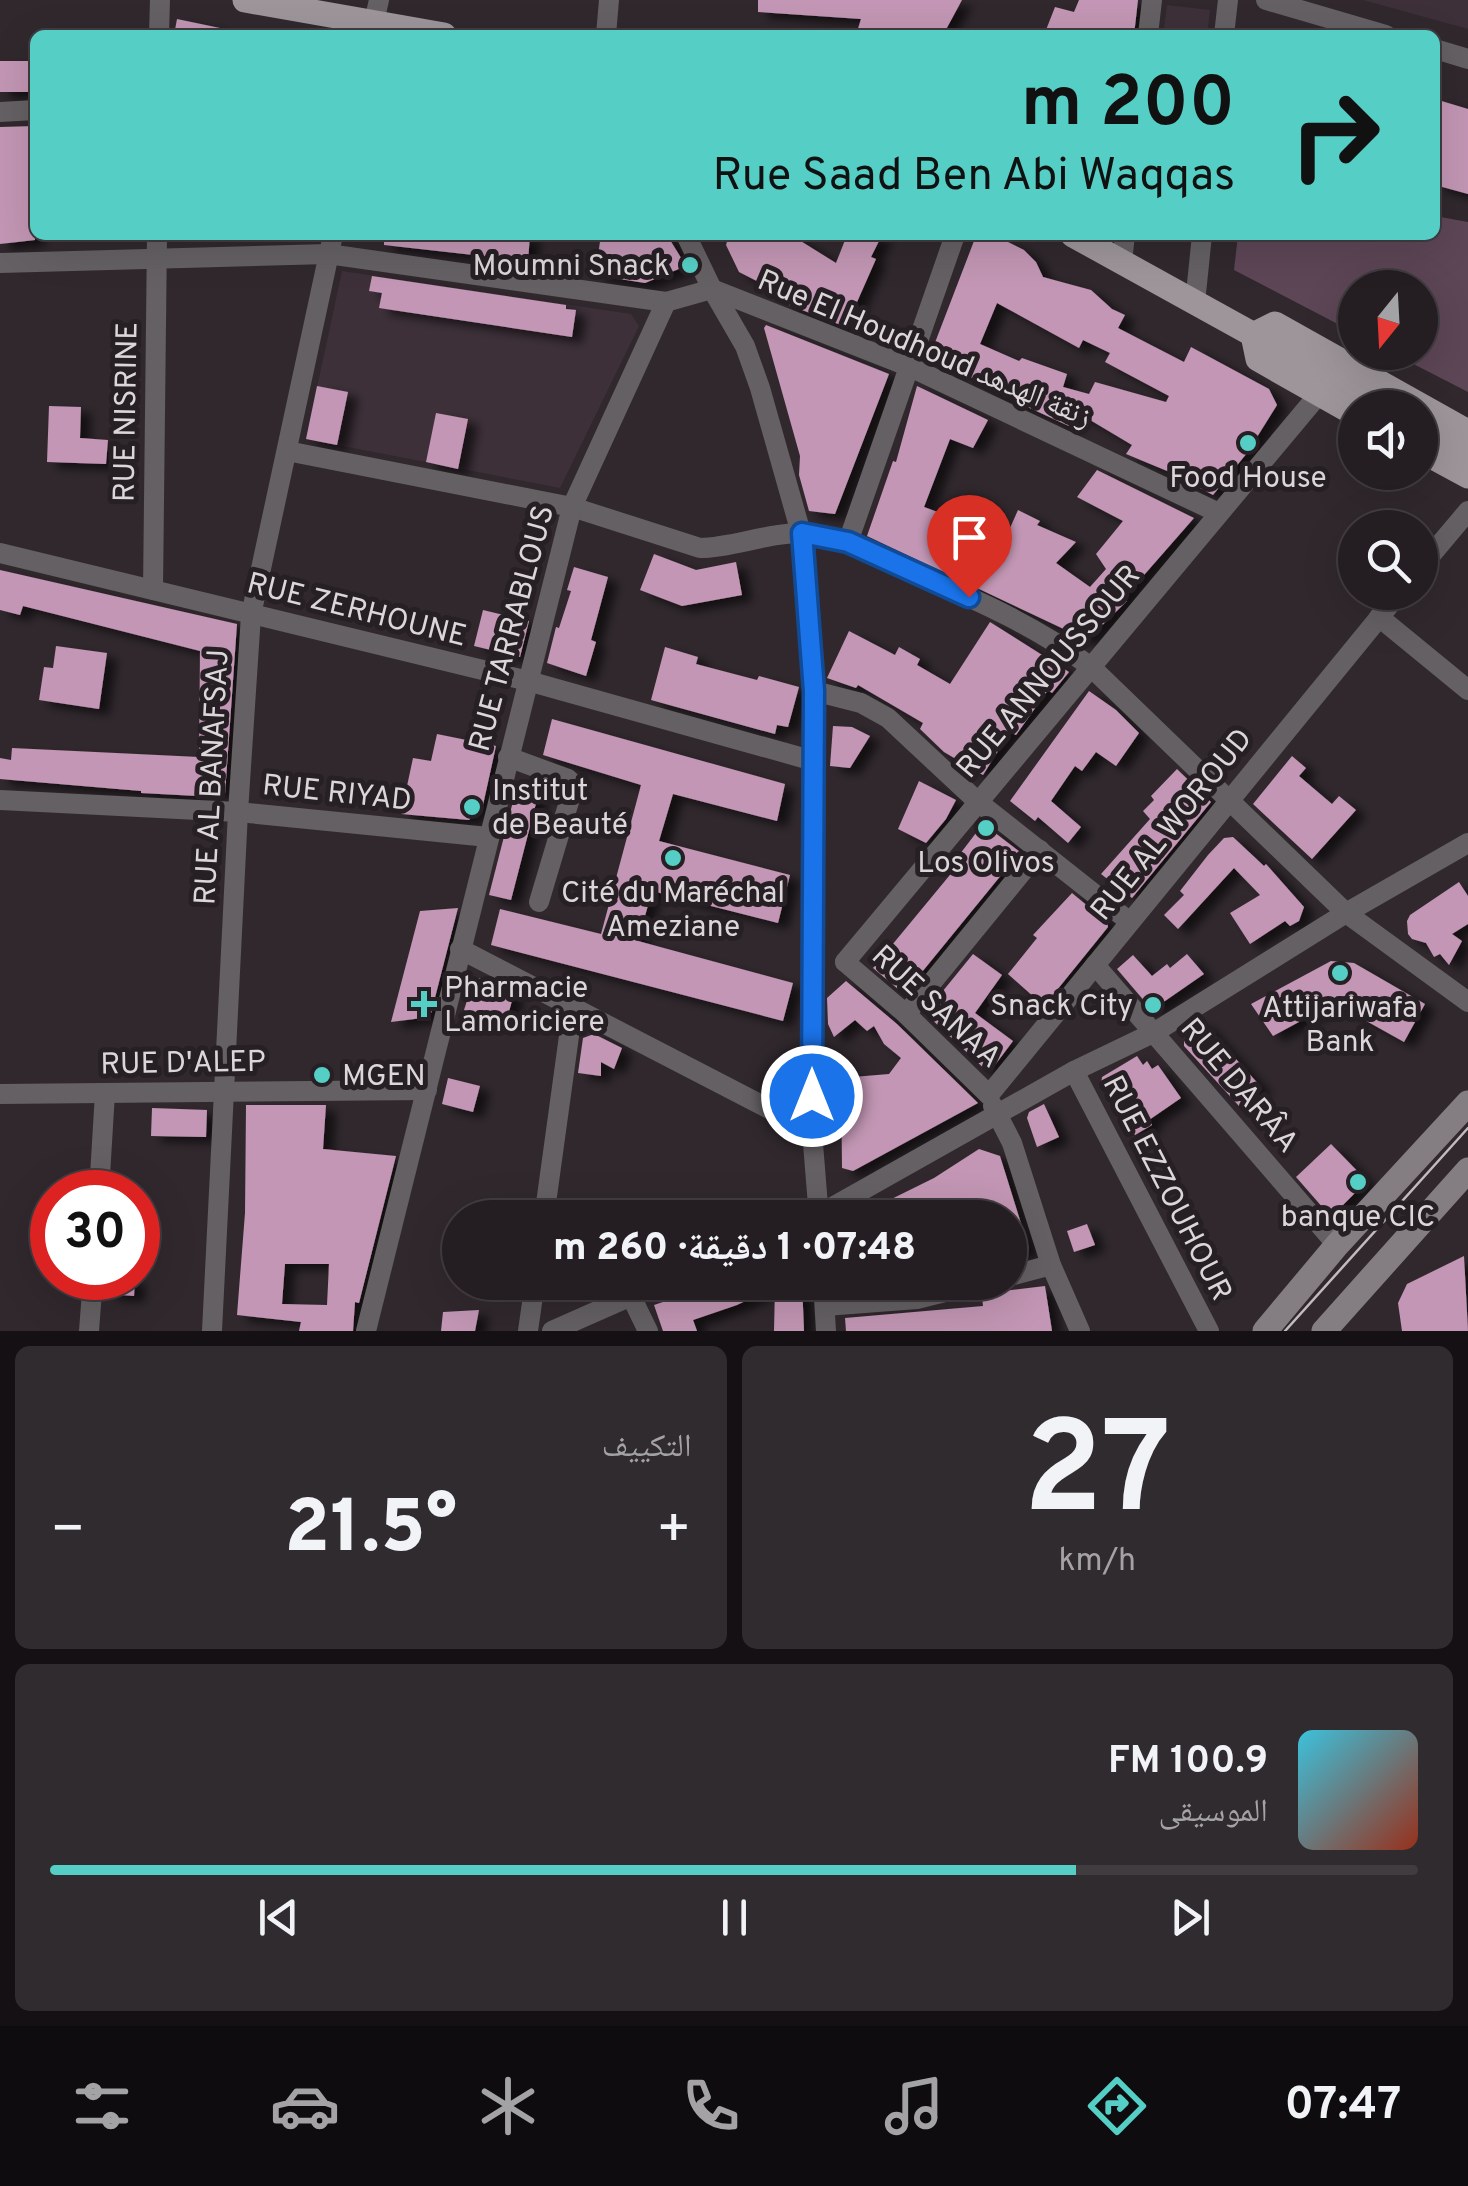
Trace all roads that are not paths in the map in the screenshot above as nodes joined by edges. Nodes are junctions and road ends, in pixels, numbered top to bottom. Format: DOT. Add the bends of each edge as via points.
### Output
graph roads {
  1 [pos="160,0"];
  2 [pos="245,0"];
  3 [pos="609,0"];
  4 [pos="1152,0"];
  5 [pos="1228,0"];
  6 [pos="1266,0"];
  7 [pos="380,20"];
  8 [pos="159,30"];
  9 [pos="423,30"];
  10 [pos="606,30"];
  11 [pos="1149,30"];
  12 [pos="1225,30"];
  13 [pos="1369,30"];
  14 [pos="1440,51"];
  15 [pos="1468,59"];
  16 [pos="30,110"];
  17 [pos="0,112"];
  18 [pos="157,240"];
  19 [pos="688,240"];
  20 [pos="953,240"];
  21 [pos="1082,240"];
  22 [pos="1124,240"];
  23 [pos="1201,240"];
  24 [pos="330,245"];
  25 [pos="157,260"];
  26 [pos="1122,262"];
  27 [pos="0,263"];
  28 [pos="712,290"];
  29 [pos="666,302"];
  30 [pos="1195,302"];
  31 [pos="1254,335"];
  32 [pos="910,367"];
  33 [pos="1353,390"];
  34 [pos="1319,394"];
  35 [pos="1338,405"];
  36 [pos="1468,432"];
  37 [pos="1438,436"];
  38 [pos="287,451"];
  39 [pos="1468,452"];
  40 [pos="1438,460"];
  41 [pos="1468,476"];
  42 [pos="572,507"];
  43 [pos="1468,511"];
  44 [pos="1219,513"];
  45 [pos="802,533"];
  46 [pos="848,542"];
  47 [pos="1438,547"];
  48 [pos="0,553"];
  49 [pos="153,590"];
  50 [pos="1385,610"];
  51 [pos="251,615"];
  52 [pos="1379,617"];
  53 [pos="1091,666"];
  54 [pos="528,681"];
  55 [pos="1468,690"];
  56 [pos="814,691"];
  57 [pos="508,757"];
  58 [pos="814,761"];
  59 [pos="0,800"];
  60 [pos="1229,801"];
  61 [pos="978,802"];
  62 [pos="238,812"];
  63 [pos="488,837"];
  64 [pos="1468,843"];
  65 [pos="1040,850"];
  66 [pos="539,902"];
  67 [pos="1346,913"];
  68 [pos="1130,922"];
  69 [pos="460,950"];
  70 [pos="812,960"];
  71 [pos="845,962"];
  72 [pos="1095,965"];
  73 [pos="1468,1002"];
  74 [pos="573,1007"];
  75 [pos="906,1014"];
  76 [pos="1155,1032"];
  77 [pos="1074,1072"];
  78 [pos="224,1090"];
  79 [pos="427,1090"];
  80 [pos="106,1093"];
  81 [pos="0,1094"];
  82 [pos="1468,1103"];
  83 [pos="992,1105"];
  84 [pos="812,1130"];
  85 [pos="101,1170"];
  86 [pos="1468,1170"];
  87 [pos="546,1200"];
  88 [pos="816,1200"];
  89 [pos="842,1200"];
  90 [pos="1337,1246"];
  91 [pos="1051,1264"];
  92 [pos="1027,1271"];
  93 [pos="91,1300"];
  94 [pos="532,1300"];
  95 [pos="622,1300"];
  96 [pos="633,1300"];
  97 [pos="824,1300"];
  98 [pos="904,1300"];
  99 [pos="825,1306"];
  100 [pos="89,1331"];
  101 [pos="212,1331"];
  102 [pos="366,1331"];
  103 [pos="528,1331"];
  104 [pos="552,1331"];
  105 [pos="648,1331"];
  106 [pos="826,1331"];
  107 [pos="1080,1331"];
  108 [pos="1209,1331"];
  109 [pos="1265,1331"];
  110 [pos="1324,1331"];
  1 -- 8 [label="street"];
  2 -- 7 [label="main road"];
  3 -- 10 [label="street"];
  4 -- 11 [label="street"];
  5 -- 12 [label="street"];
  6 -- 13 [label="street"];
  7 -- 9 [label="main road"];
  14 -- 15 [label="street"];
  16 -- 17 [label="street"];
  18 -- 25 [label="street, RUE NISRINE"];
  19 -- 28 [label="street"];
  20 -- 32 [label="street"];
  21 -- 26 [label="main road"];
  22 -- 26 [label="street"];
  23 -- 30 [label="street"];
  24 -- 25 [label="street, Rue El Houdhoud زنقة الهدهد"];
  24 -- 29 [label="street, Rue El Houdhoud زنقة الهدهد"];
  24 -- 38 [label="street, RUE AL BANAFSAJ"];
  25 -- 27 [label="street, Rue El Houdhoud زنقة الهدهد"];
  25 -- 49 [label="street, RUE NISRINE"];
  26 -- 30 [label="main road"];
  28 -- 29 [label="street, Rue El Houdhoud زنقة الهدهد"];
  28 -- 32 [label="street, Rue El Houdhoud زنقة الهدهد"];
  28 -- 45 [label="street" via="745,346"];
  29 -- 42 [label="street, RUE TARRABLOUS"];
  30 -- 31 [label="main road"];
  31 -- 33 [label="main road"];
  31 -- 34 [label="main road" via="1258,359"];
  31 -- 36 [label="main road" via="1275,324"];
  32 -- 44 [label="street, Rue El Houdhoud زنقة الهدهد"];
  32 -- 46 [label="street"];
  34 -- 35 [label="main road"];
  34 -- 44 [label="street, RUE ANNOUSSOUR"];
  37 -- 39 [label="main road"];
  38 -- 42 [label="street"];
  38 -- 51 [label="street, RUE AL BANAFSAJ"];
  40 -- 41 [label="main road"];
  42 -- 45 [label="street" via="700,548"];
  42 -- 54 [label="street, RUE TARRABLOUS"];
  43 -- 47 [label="street"];
  44 -- 53 [label="street, RUE ANNOUSSOUR"];
  45 -- 46 [label="street"];
  45 -- 56 [label="street"];
  46 -- 53 [label="street" via="999,611"];
  48 -- 49 [label="street, RUE ZERHOUNE"];
  49 -- 51 [label="street, RUE ZERHOUNE"];
  50 -- 52 [label="street, RUE AL WOROUD"];
  51 -- 54 [label="street, RUE ZERHOUNE"];
  51 -- 62 [label="street, RUE AL BANAFSAJ"];
  52 -- 55 [label="street"];
  52 -- 60 [label="street, RUE AL WOROUD"];
  53 -- 60 [label="street"];
  53 -- 61 [label="street, RUE ANNOUSSOUR"];
  54 -- 57 [label="street, RUE TARRABLOUS"];
  54 -- 58 [label="street, RUE ZERHOUNE"];
  56 -- 58 [label="street"];
  56 -- 61 [label="street" via="888,718"];
  57 -- 63 [label="street, RUE TARRABLOUS"];
  57 -- 66 [label="street" via="574,784"];
  58 -- 70 [label="street"];
  59 -- 62 [label="street, RUE RIYAD"];
  60 -- 67 [label="street"];
  60 -- 68 [label="street, RUE AL WOROUD"];
  61 -- 65 [label="street"];
  61 -- 71 [label="street, RUE ANNOUSSOUR"];
  62 -- 63 [label="street, RUE RIYAD"];
  62 -- 78 [label="street, RUE AL BANAFSAJ"];
  63 -- 69 [label="street, RUE TARRABLOUS"];
  64 -- 67 [label="street"];
  65 -- 68 [label="street"];
  65 -- 75 [label="street"];
  67 -- 73 [label="street"];
  67 -- 76 [label="street"];
  68 -- 72 [label="street, RUE AL WOROUD"];
  69 -- 74 [label="street"];
  69 -- 79 [label="street, RUE TARRABLOUS"];
  70 -- 71 [label="street"];
  70 -- 84 [label="street"];
  71 -- 75 [label="street, RUE SANAA"];
  72 -- 76 [label="street, RUE DARÂA"];
  72 -- 83 [label="street, RUE AL WOROUD"];
  74 -- 84 [label="street"];
  74 -- 87 [label="street"];
  75 -- 83 [label="street, RUE SANAA"];
  76 -- 77 [label="street"];
  76 -- 90 [label="street, RUE DARÂA"];
  77 -- 83 [label="street"];
  77 -- 108 [label="street, RUE EZZOUHOUR"];
  78 -- 79 [label="street, RUE D'ALEP"];
  78 -- 80 [label="street, RUE D'ALEP"];
  78 -- 101 [label="street, RUE AL BANAFSAJ"];
  79 -- 102 [label="street, RUE TARRABLOUS"];
  80 -- 81 [label="street, RUE D'ALEP"];
  80 -- 85 [label="street"];
  82 -- 90 [label="main road"];
  83 -- 89 [label="street"];
  83 -- 91 [label="street, RUE SANAA" via="1012,1143"];
  84 -- 88 [label="street"];
  86 -- 110 [label="main road"];
  90 -- 109 [label="main road"];
  91 -- 92 [label="street"];
  91 -- 107 [label="street, RUE SANAA"];
  93 -- 100 [label="street"];
  94 -- 103 [label="street"];
  95 -- 104 [label="street"];
  96 -- 105 [label="street"];
  97 -- 99 [label="street"];
  98 -- 99 [label="street"];
  99 -- 106 [label="street"];
}
